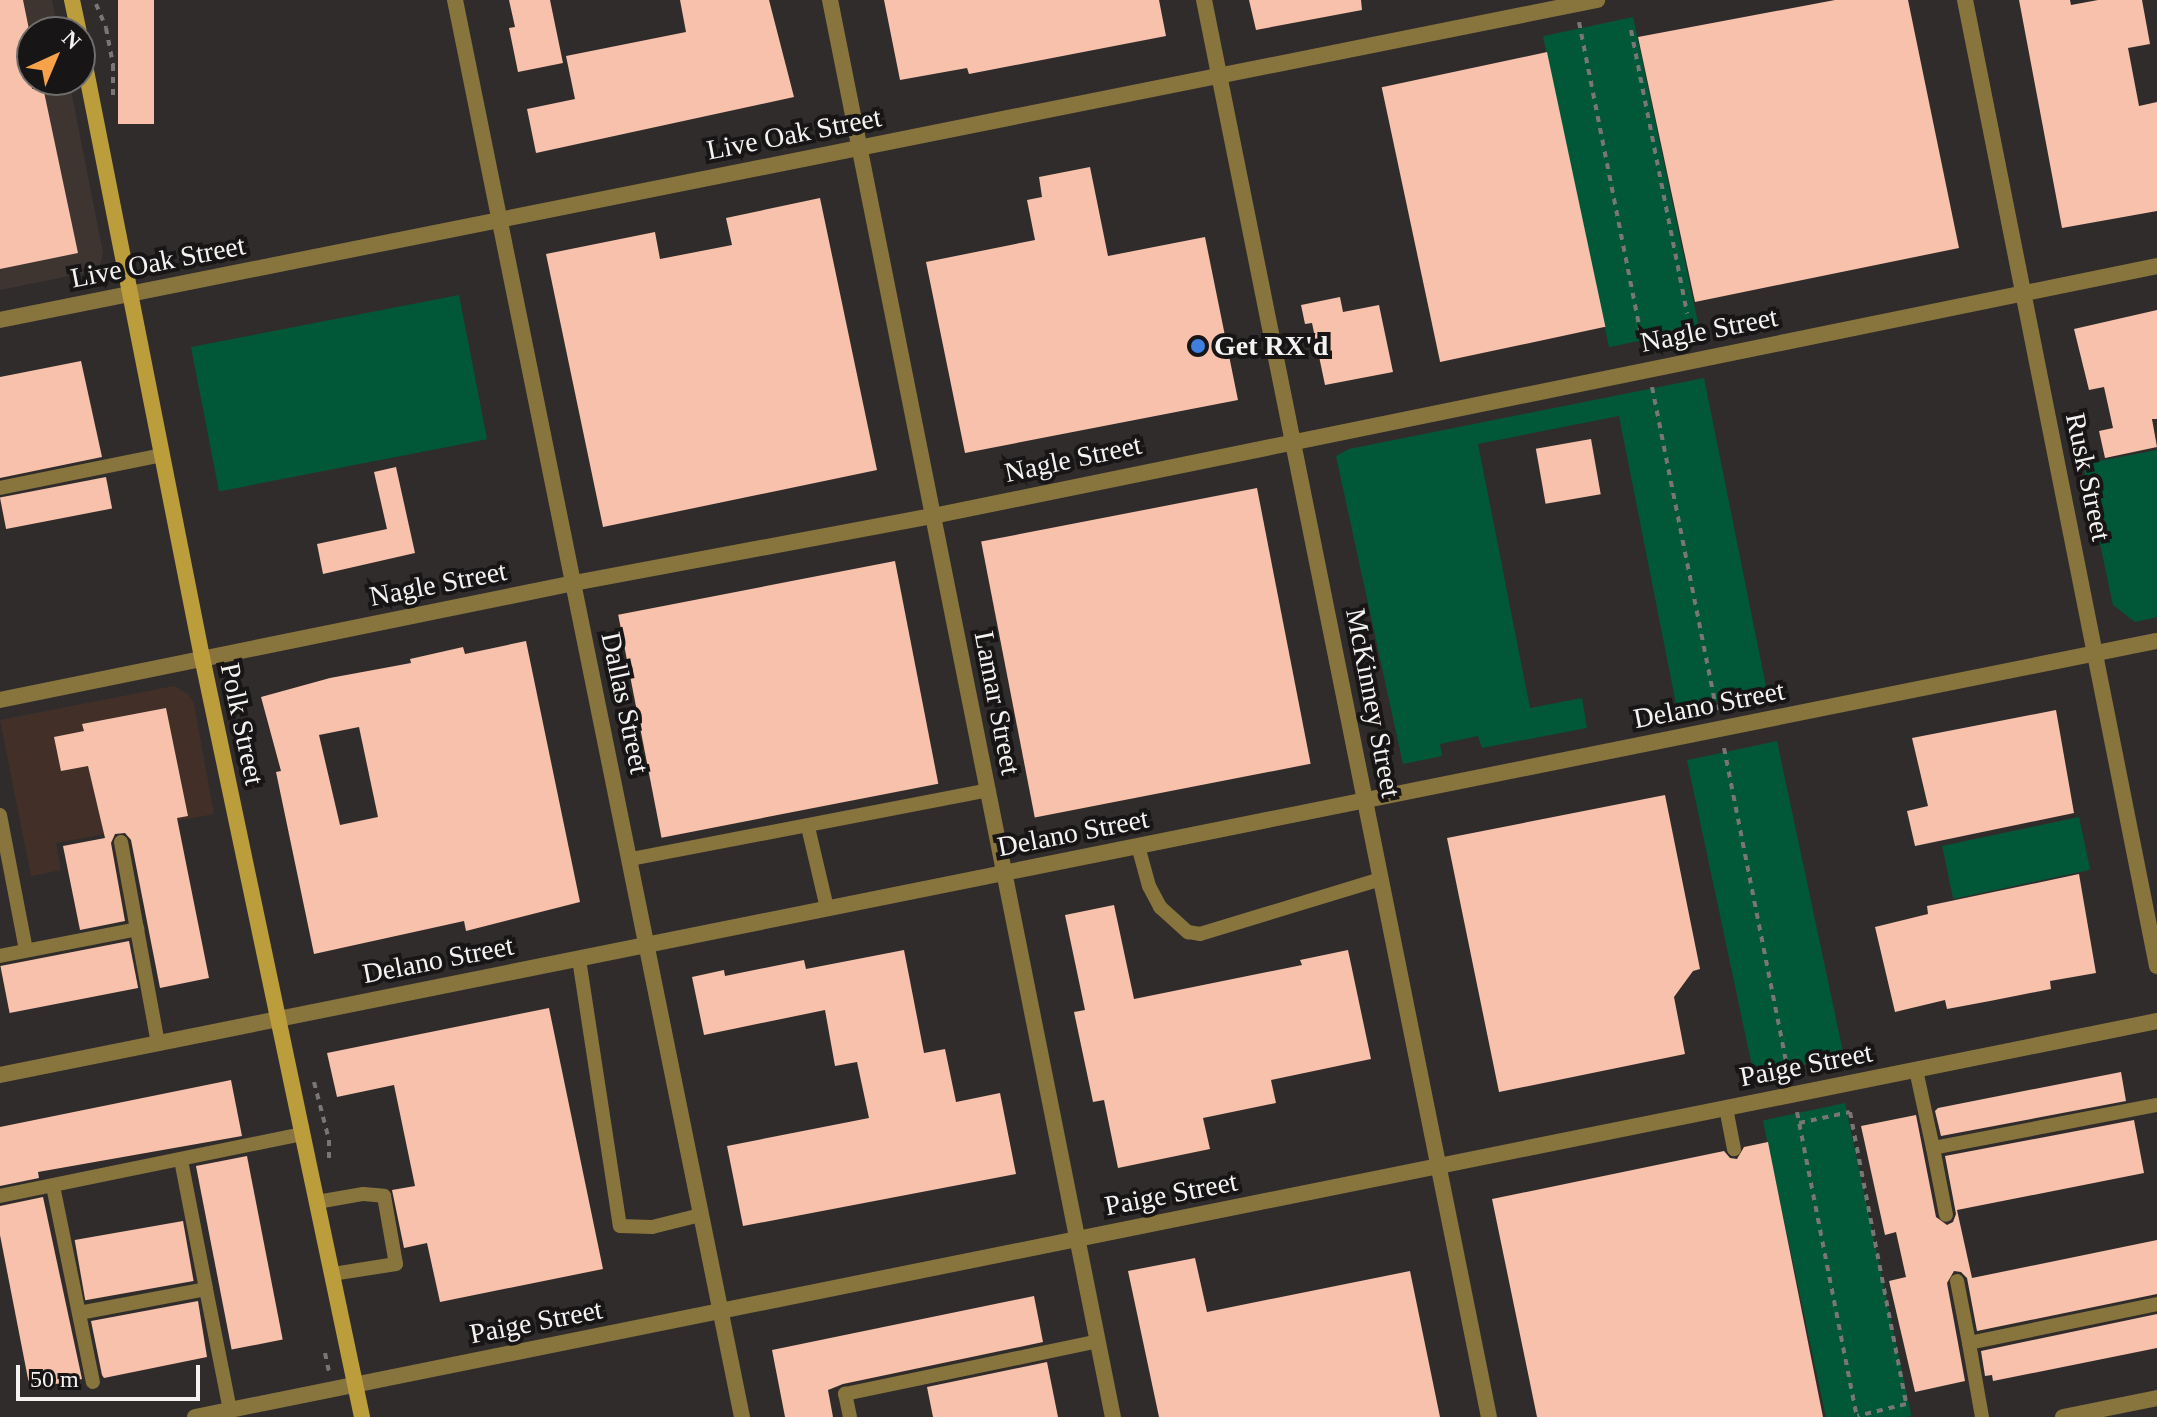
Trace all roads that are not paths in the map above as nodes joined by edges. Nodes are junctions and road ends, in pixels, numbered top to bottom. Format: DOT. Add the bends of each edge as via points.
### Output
graph roads {
  1 [pos="455,0"];
  2 [pos="830,0"];
  3 [pos="1204,0"];
  4 [pos="1597,0"];
  5 [pos="1965,0"];
  6 [pos="1220,76"];
  7 [pos="91,96"];
  8 [pos="860,148"];
  9 [pos="501,220"];
  10 [pos="2157,266"];
  11 [pos="129,294"];
  12 [pos="2024,296"];
  13 [pos="0,320"];
  14 [pos="1293,440"];
  15 [pos="162,455"];
  16 [pos="0,488"];
  17 [pos="933,516"];
  18 [pos="574,583"];
  19 [pos="2157,641"];
  20 [pos="2096,654"];
  21 [pos="202,657"];
  22 [pos="0,700"];
  23 [pos="988,790"];
  24 [pos="1366,800"];
  25 [pos="0,815"];
  26 [pos="808,827"];
  27 [pos="121,842"];
  28 [pos="1138,846"];
  29 [pos="631,859"];
  30 [pos="1005,873"];
  31 [pos="1381,879"];
  32 [pos="827,908"];
  33 [pos="137,929"];
  34 [pos="648,944"];
  35 [pos="26,950"];
  36 [pos="0,956"];
  37 [pos="579,959"];
  38 [pos="2157,966"];
  39 [pos="278,1019"];
  40 [pos="2157,1021"];
  41 [pos="158,1043"];
  42 [pos="1916,1070"];
  43 [pos="0,1075"];
  44 [pos="2157,1105"];
  45 [pos="1726,1108"];
  46 [pos="302,1134"];
  47 [pos="1933,1148"];
  48 [pos="1734,1149"];
  49 [pos="181,1160"];
  50 [pos="1438,1166"];
  51 [pos="53,1186"];
  52 [pos="0,1196"];
  53 [pos="317,1202"];
  54 [pos="701,1215"];
  55 [pos="1946,1215"];
  56 [pos="1077,1239"];
  57 [pos="332,1274"];
  58 [pos="1957,1281"];
  59 [pos="206,1289"];
  60 [pos="2157,1304"];
  61 [pos="721,1311"];
  62 [pos="79,1313"];
  63 [pos="1098,1341"];
  64 [pos="1969,1343"];
  65 [pos="93,1382"];
  66 [pos="356,1385"];
  67 [pos="2157,1398"];
  68 [pos="238,1412"];
  69 [pos="195,1417"];
  70 [pos="362,1417"];
  71 [pos="742,1417"];
  72 [pos="850,1417"];
  73 [pos="1113,1417"];
  74 [pos="1489,1417"];
  75 [pos="1982,1417"];
  76 [pos="2063,1417"];
  1 -- 9 [label="street, Dallas Street"];
  2 -- 8 [label="street, Lamar Street"];
  3 -- 6 [label="street, McKinney Street"];
  4 -- 6 [label="street, Live Oak Street"];
  5 -- 12 [label="street, Rusk Street"];
  6 -- 8 [label="street, Live Oak Street"];
  6 -- 14 [label="street, McKinney Street"];
  7 -- 11 [label="main road, Polk Street"];
  8 -- 9 [label="street, Live Oak Street"];
  8 -- 17 [label="street, Lamar Street"];
  9 -- 11 [label="street, Live Oak Street"];
  9 -- 18 [label="street, Dallas Street"];
  10 -- 12 [label="street, Nagle Street"];
  11 -- 13 [label="street, Live Oak Street"];
  11 -- 15 [label="main road, Polk Street"];
  12 -- 14 [label="street, Nagle Street"];
  12 -- 20 [label="street, Rusk Street"];
  14 -- 17 [label="street, Nagle Street"];
  14 -- 24 [label="street, McKinney Street"];
  15 -- 16 [label="lane"];
  15 -- 21 [label="main road, Polk Street"];
  17 -- 18 [label="street, Nagle Street"];
  17 -- 23 [label="street, Lamar Street"];
  18 -- 21 [label="street, Nagle Street"];
  18 -- 29 [label="street, Dallas Street"];
  19 -- 20 [label="street, Delano Street"];
  20 -- 24 [label="street, Delano Street"];
  20 -- 38 [label="street, Rusk Street"];
  21 -- 22 [label="street, Nagle Street"];
  21 -- 39 [label="main road, Polk Street"];
  23 -- 26 [label="lane"];
  23 -- 30 [label="street, Lamar Street"];
  24 -- 28 [label="street, Delano Street"];
  24 -- 31 [label="street, McKinney Street"];
  25 -- 35 [label="lane"];
  26 -- 29 [label="lane"];
  26 -- 32 [label="lane"];
  27 -- 33 [label="lane"];
  28 -- 30 [label="street, Delano Street"];
  28 -- 31 [label="lane" via="1160,907 1188,932 1200,934"];
  29 -- 34 [label="street, Dallas Street"];
  30 -- 32 [label="street, Delano Street"];
  30 -- 56 [label="street, Lamar Street"];
  31 -- 50 [label="street, McKinney Street"];
  32 -- 34 [label="street, Delano Street"];
  33 -- 35 [label="lane"];
  33 -- 41 [label="lane"];
  34 -- 37 [label="street, Delano Street"];
  34 -- 54 [label="street, Dallas Street"];
  35 -- 36 [label="lane"];
  37 -- 39 [label="street, Delano Street"];
  37 -- 54 [label="lane" via="620,1226 652,1227"];
  39 -- 41 [label="street, Delano Street"];
  39 -- 46 [label="main road, Polk Street"];
  40 -- 42 [label="street, Paige Street"];
  41 -- 43 [label="street, Delano Street"];
  42 -- 45 [label="street, Paige Street"];
  42 -- 47 [label="lane"];
  44 -- 47 [label="lane"];
  45 -- 48 [label="lane"];
  45 -- 50 [label="street, Paige Street"];
  46 -- 49 [label="lane"];
  46 -- 53 [label="main road, Polk Street"];
  47 -- 55 [label="lane"];
  49 -- 51 [label="lane"];
  49 -- 59 [label="lane"];
  50 -- 56 [label="street, Paige Street"];
  50 -- 74 [label="street, McKinney Street"];
  51 -- 52 [label="lane"];
  51 -- 62 [label="lane"];
  53 -- 57 [label="main road, Polk Street"];
  53 -- 57 [label="lane" via="384,1196 396,1264"];
  54 -- 61 [label="street, Dallas Street"];
  56 -- 61 [label="street, Paige Street"];
  56 -- 63 [label="street, Lamar Street"];
  57 -- 66 [label="main road, Polk Street"];
  58 -- 64 [label="lane"];
  59 -- 62 [label="lane"];
  59 -- 68 [label="lane"];
  60 -- 64 [label="lane"];
  61 -- 66 [label="street, Paige Street"];
  61 -- 71 [label="street, Dallas Street"];
  62 -- 65 [label="lane"];
  63 -- 72 [label="lane" via="845,1394"];
  63 -- 73 [label="street, Lamar Street"];
  64 -- 75 [label="lane"];
  66 -- 68 [label="street, Paige Street"];
  66 -- 70 [label="main road, Polk Street"];
  67 -- 76 [label="street"];
  68 -- 69 [label="street, Paige Street"];
}
